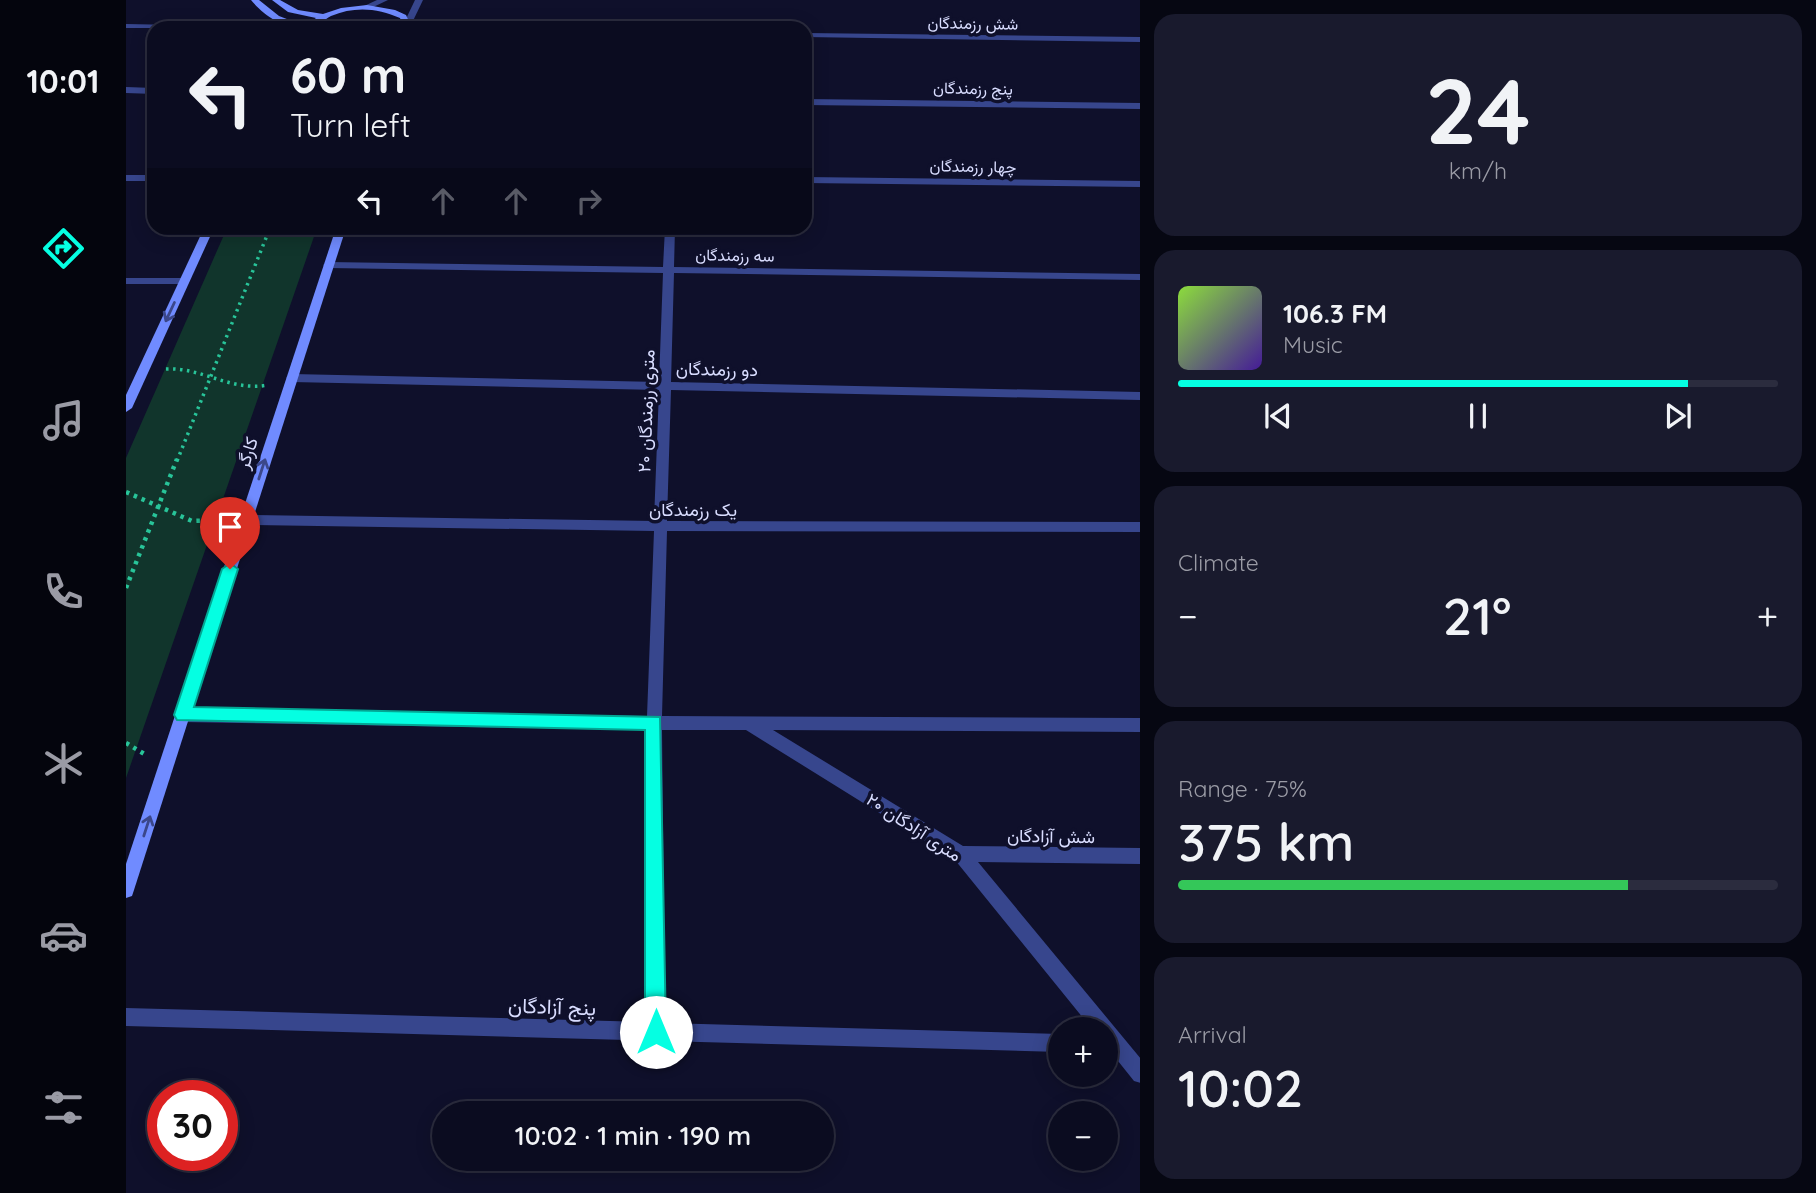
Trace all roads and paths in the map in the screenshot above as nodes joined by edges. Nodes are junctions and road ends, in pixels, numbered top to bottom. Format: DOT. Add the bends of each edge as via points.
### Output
graph roads {
  1 [pos="255,0"];
  2 [pos="276,0"];
  3 [pos="384,0"];
  4 [pos="418,0"];
  5 [pos="366,7"];
  6 [pos="322,16"];
  7 [pos="280,21"];
  8 [pos="316,21"];
  9 [pos="403,21"];
  10 [pos="410,21"];
  11 [pos="126,26"];
  12 [pos="147,26"];
  13 [pos="812,35"];
  14 [pos="1140,40"];
  15 [pos="126,90"];
  16 [pos="147,90"];
  17 [pos="812,102"];
  18 [pos="1140,106"];
  19 [pos="126,178"];
  20 [pos="147,178"];
  21 [pos="812,180"];
  22 [pos="1140,184"];
  23 [pos="206,235"];
  24 [pos="267,235"];
  25 [pos="339,235"];
  26 [pos="670,235"];
  27 [pos="328,265"];
  28 [pos="669,270"];
  29 [pos="1140,277"];
  30 [pos="126,281"];
  31 [pos="184,281"];
  32 [pos="141,375"];
  33 [pos="292,378"];
  34 [pos="209,379"];
  35 [pos="665,385"];
  36 [pos="1140,396"];
  37 [pos="126,408"];
  38 [pos="126,492"];
  39 [pos="158,506"];
  40 [pos="246,520"];
  41 [pos="660,526"];
  42 [pos="1140,527"];
  43 [pos="126,588"];
  44 [pos="183,715"];
  45 [pos="653,723"];
  46 [pos="748,723"];
  47 [pos="1140,725"];
  48 [pos="961,854"];
  49 [pos="1140,856"];
  50 [pos="126,890"];
  51 [pos="126,1017"];
  52 [pos="1092,1017"];
  53 [pos="656,1032"];
  54 [pos="1048,1043"];
  55 [pos="1118,1049"];
  56 [pos="1140,1074"];
  1 -- 7 [label="street"];
  2 -- 6 [label="street" via="298,13"];
  3 -- 5 [label="street"];
  4 -- 10 [label="street"];
  5 -- 6 [label="street"];
  5 -- 9 [label="street" via="394,11"];
  6 -- 8 [label="street"];
  11 -- 12 [label="street"];
  13 -- 14 [label="street, شش رزمندگان"];
  15 -- 16 [label="street"];
  17 -- 18 [label="street, پنج رزمندگان"];
  19 -- 20 [label="street"];
  21 -- 22 [label="street, چهار رزمندگان"];
  23 -- 31 [label="street"];
  24 -- 34 [label="path"];
  25 -- 27 [label="street, کارگر"];
  26 -- 28 [label="street, ۲۰ متری رزمندگان"];
  27 -- 28 [label="street, سه رزمندگان"];
  27 -- 33 [label="street, کارگر"];
  28 -- 29 [label="street, سه رزمندگان"];
  28 -- 35 [label="street, ۲۰ متری رزمندگان"];
  30 -- 31 [label="street"];
  31 -- 32 [label="street, one-way"];
  32 -- 34 [label="path" via="178,367"];
  32 -- 37 [label="street"];
  33 -- 34 [label="path" via="249,391"];
  33 -- 35 [label="street, دو رزمندگان"];
  40 -- 33 [label="street, کارگر, one-way"];
  34 -- 39 [label="path"];
  35 -- 36 [label="street, دو رزمندگان"];
  35 -- 41 [label="street, ۲۰ متری رزمندگان"];
  38 -- 39 [label="path"];
  39 -- 40 [label="path" via="192,521"];
  39 -- 43 [label="path"];
  40 -- 41 [label="street, یک رزمندگان"];
  40 -- 44 [label="street, کارگر"];
  41 -- 42 [label="street, یک رزمندگان"];
  41 -- 45 [label="street, ۲۰ متری رزمندگان"];
  44 -- 45 [label="street"];
  50 -- 44 [label="street, کارگر, one-way"];
  45 -- 46 [label="street"];
  45 -- 53 [label="street, ۲۰ متری رزمندگان"];
  46 -- 47 [label="street"];
  46 -- 48 [label="street, ۲۰ متری آزادگان"];
  48 -- 49 [label="street, شش آزادگان"];
  48 -- 52 [label="street, ۲۰ متری آزادگان"];
  51 -- 53 [label="street, پنج آزادگان"];
  53 -- 54 [label="street, پنج آزادگان"];
  55 -- 56 [label="street, ۲۰ متری آزادگان"];
}
